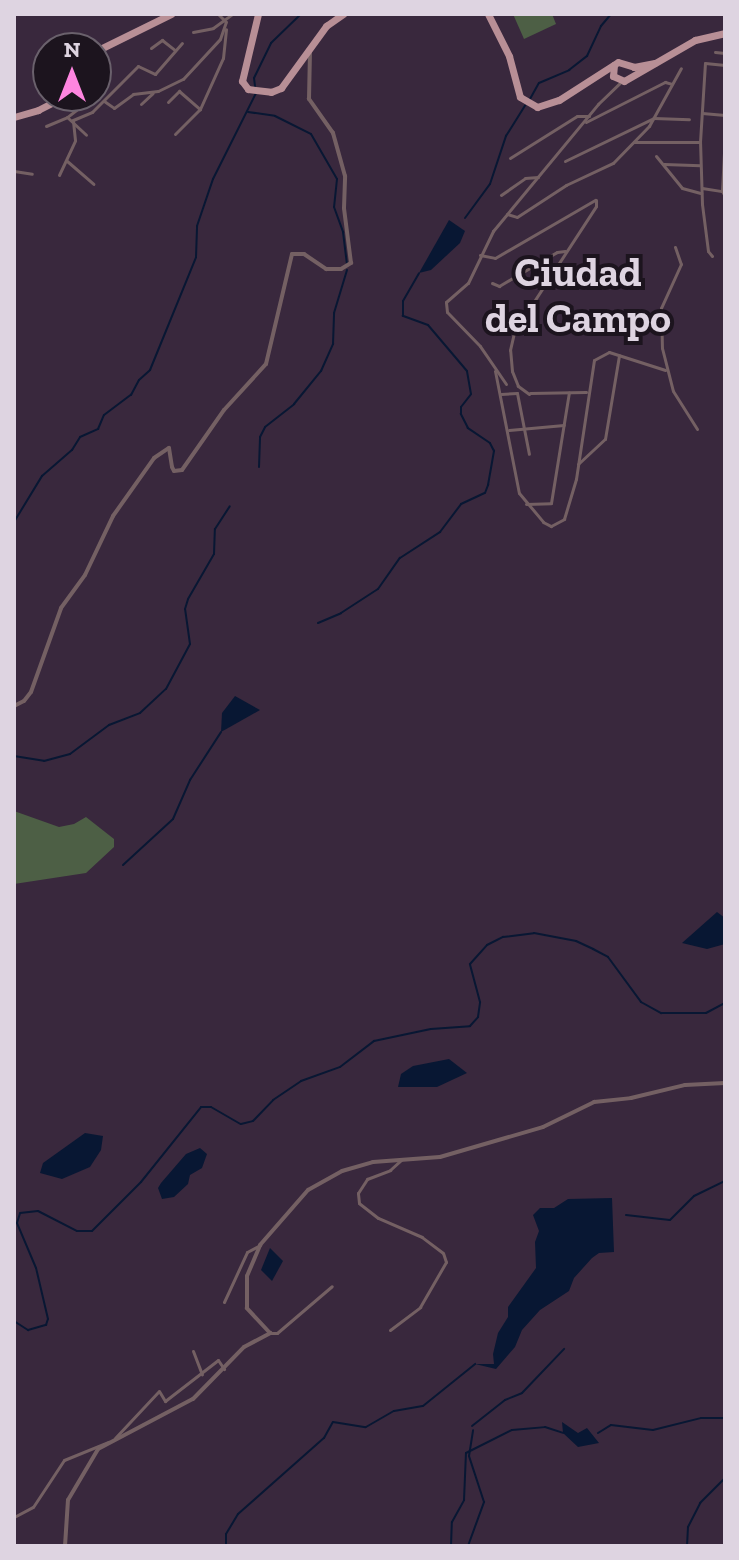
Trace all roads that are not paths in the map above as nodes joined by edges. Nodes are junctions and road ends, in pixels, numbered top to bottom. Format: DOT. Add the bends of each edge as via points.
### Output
graph roads {
  1 [pos="171,14"];
  2 [pos="218,14"];
  3 [pos="232,14"];
  4 [pos="258,14"];
  5 [pos="343,14"];
  6 [pos="488,14"];
  7 [pos="226,22"];
  8 [pos="193,32"];
  9 [pos="725,33"];
  10 [pos="112,43"];
  11 [pos="182,43"];
  12 [pos="151,48"];
  13 [pos="175,50"];
  14 [pos="310,50"];
  15 [pos="715,52"];
  16 [pos="725,53"];
  17 [pos="303,60"];
  18 [pos="655,63"];
  19 [pos="615,64"];
  20 [pos="725,65"];
  21 [pos="630,66"];
  22 [pos="296,68"];
  23 [pos="681,68"];
  24 [pos="310,69"];
  25 [pos="603,74"];
  26 [pos="619,79"];
  27 [pos="672,85"];
  28 [pos="154,91"];
  29 [pos="610,91"];
  30 [pos="112,93"];
  31 [pos="168,102"];
  32 [pos="141,104"];
  33 [pos="598,104"];
  34 [pos="112,107"];
  35 [pos="200,109"];
  36 [pos="74,112"];
  37 [pos="92,112"];
  38 [pos="605,112"];
  39 [pos="702,113"];
  40 [pos="725,115"];
  41 [pos="589,116"];
  42 [pos="67,117"];
  43 [pos="654,118"];
  44 [pos="689,119"];
  45 [pos="73,120"];
  46 [pos="638,125"];
  47 [pos="46,126"];
  48 [pos="577,130"];
  49 [pos="645,130"];
  50 [pos="725,133"];
  51 [pos="175,134"];
  52 [pos="86,135"];
  53 [pos="700,142"];
  54 [pos="632,143"];
  55 [pos="656,156"];
  56 [pos="510,158"];
  57 [pos="67,161"];
  58 [pos="565,161"];
  59 [pos="664,164"];
  60 [pos="700,165"];
  61 [pos="14,171"];
  62 [pos="32,174"];
  63 [pos="59,175"];
  64 [pos="538,177"];
  65 [pos="93,184"];
  66 [pos="702,190"];
  67 [pos="723,193"];
  68 [pos="501,195"];
  69 [pos="507,214"];
  70 [pos="675,247"];
  71 [pos="565,251"];
  72 [pos="480,255"];
  73 [pos="712,256"];
  74 [pos="492,283"];
  75 [pos="619,355"];
  76 [pos="665,370"];
  77 [pos="495,371"];
  78 [pos="512,371"];
  79 [pos="506,383"];
  80 [pos="518,385"];
  81 [pos="500,392"];
  82 [pos="569,392"];
  83 [pos="588,392"];
  84 [pos="518,393"];
  85 [pos="529,394"];
  86 [pos="564,425"];
  87 [pos="523,427"];
  88 [pos="697,429"];
  89 [pos="507,431"];
  90 [pos="529,454"];
  91 [pos="578,464"];
  92 [pos="526,504"];
  93 [pos="14,706"];
  94 [pos="725,1083"];
  95 [pos="401,1160"];
  96 [pos="260,1245"];
  97 [pos="332,1286"];
  98 [pos="224,1302"];
  99 [pos="390,1330"];
  100 [pos="270,1333"];
  101 [pos="193,1351"];
  102 [pos="224,1369"];
  103 [pos="202,1374"];
  104 [pos="115,1438"];
  105 [pos="108,1442"];
  106 [pos="14,1517"];
  107 [pos="65,1546"];
  1 -- 10 [label="main road"];
  2 -- 7 [label="street"];
  3 -- 7 [label="street"];
  4 -- 22 [label="main road" via="244,86 275,91"];
  5 -- 14 [label="main road" via="326,26"];
  6 -- 25 [label="main road" via="526,102 545,108"];
  7 -- 8 [label="street"];
  7 -- 28 [label="street" via="220,39 190,72"];
  7 -- 35 [label="street" via="223,58"];
  9 -- 18 [label="main road" via="701,37"];
  11 -- 13 [label="street"];
  12 -- 13 [label="street" via="162,40"];
  13 -- 30 [label="street" via="153,74 138,66"];
  14 -- 17 [label="main road"];
  14 -- 24 [label="street"];
  15 -- 16 [label="street"];
  17 -- 22 [label="main road"];
  17 -- 24 [label="street"];
  18 -- 21 [label="main road"];
  18 -- 26 [label="main road"];
  19 -- 21 [label="main road"];
  19 -- 25 [label="main road"];
  19 -- 26 [label="main road"];
  20 -- 39 [label="street" via="705,63"];
  21 -- 26 [label="main road"];
  22 -- 24 [label="street"];
  23 -- 27 [label="street"];
  24 -- 93 [label="street" via="309,99 333,133 345,176 351,263 326,269 304,254 292,254 266,364 224,410 182,470 174,471 169,448 154,458 113,516 85,575 61,608 31,692"];
  25 -- 26 [label="main road"];
  26 -- 29 [label="street"];
  26 -- 29 [label="street"];
  27 -- 38 [label="street" via="665,82"];
  27 -- 43 [label="street"];
  28 -- 32 [label="street"];
  28 -- 34 [label="street" via="133,94"];
  29 -- 33 [label="street"];
  31 -- 35 [label="street" via="179,91"];
  33 -- 38 [label="street"];
  33 -- 41 [label="street"];
  35 -- 51 [label="street"];
  36 -- 42 [label="street"];
  37 -- 45 [label="street"];
  38 -- 48 [label="street"];
  39 -- 40 [label="street"];
  39 -- 53 [label="street"];
  41 -- 48 [label="street"];
  41 -- 56 [label="street" via="577,116"];
  42 -- 45 [label="street"];
  42 -- 47 [label="street"];
  43 -- 44 [label="street"];
  43 -- 46 [label="street"];
  43 -- 49 [label="street"];
  45 -- 52 [label="street"];
  45 -- 57 [label="street" via="75,140"];
  46 -- 49 [label="street"];
  46 -- 58 [label="street"];
  48 -- 64 [label="street"];
  49 -- 54 [label="street"];
  50 -- 67 [label="street"];
  53 -- 54 [label="street"];
  53 -- 60 [label="street"];
  54 -- 69 [label="street" via="613,163 517,217"];
  55 -- 59 [label="street"];
  57 -- 63 [label="street"];
  57 -- 65 [label="street"];
  59 -- 60 [label="street"];
  59 -- 66 [label="street" via="682,188"];
  60 -- 66 [label="street"];
  61 -- 62 [label="street"];
  64 -- 68 [label="street" via="525,178"];
  64 -- 69 [label="street"];
  66 -- 67 [label="street"];
  66 -- 73 [label="street"];
  69 -- 72 [label="street"];
  70 -- 76 [label="street" via="681,264 660,317"];
  71 -- 72 [label="street" via="596,200 495,258"];
  71 -- 74 [label="street" via="499,286"];
  71 -- 78 [label="street" via="516,324"];
  72 -- 77 [label="street" via="468,283 449,296 445,307"];
  75 -- 76 [label="street"];
  75 -- 83 [label="street" via="603,353 594,360"];
  75 -- 91 [label="street" via="605,439"];
  76 -- 88 [label="street"];
  77 -- 79 [label="street"];
  77 -- 81 [label="street"];
  78 -- 79 [label="street" via="513,379"];
  78 -- 80 [label="street"];
  79 -- 80 [label="street"];
  79 -- 81 [label="street"];
  80 -- 84 [label="street"];
  80 -- 85 [label="street"];
  81 -- 84 [label="street"];
  81 -- 89 [label="street"];
  82 -- 83 [label="street"];
  82 -- 85 [label="street"];
  82 -- 86 [label="street"];
  83 -- 91 [label="street"];
  84 -- 85 [label="street"];
  84 -- 87 [label="street"];
  86 -- 87 [label="street"];
  86 -- 92 [label="street" via="551,503"];
  87 -- 89 [label="street"];
  87 -- 90 [label="street"];
  89 -- 92 [label="street" via="519,493"];
  91 -- 92 [label="street" via="568,508 557,525 543,522"];
  94 -- 95 [label="street" via="594,1102 543,1127 440,1157"];
  95 -- 96 [label="street" via="342,1171 308,1190"];
  95 -- 99 [label="street" via="367,1179 358,1193 359,1203 378,1218 422,1237 443,1253 446,1262 420,1307"];
  96 -- 98 [label="street" via="247,1252"];
  96 -- 100 [label="street" via="247,1276 247,1308"];
  97 -- 100 [label="street" via="277,1333"];
  100 -- 102 [label="street" via="244,1347"];
  101 -- 103 [label="street"];
  102 -- 103 [label="street" via="218,1360"];
  102 -- 104 [label="street" via="193,1399"];
  103 -- 104 [label="street" via="165,1401 159,1391"];
  104 -- 105 [label="street"];
  105 -- 106 [label="street" via="64,1460 33,1507"];
  105 -- 107 [label="street" via="88,1461 72,1490"];
}
